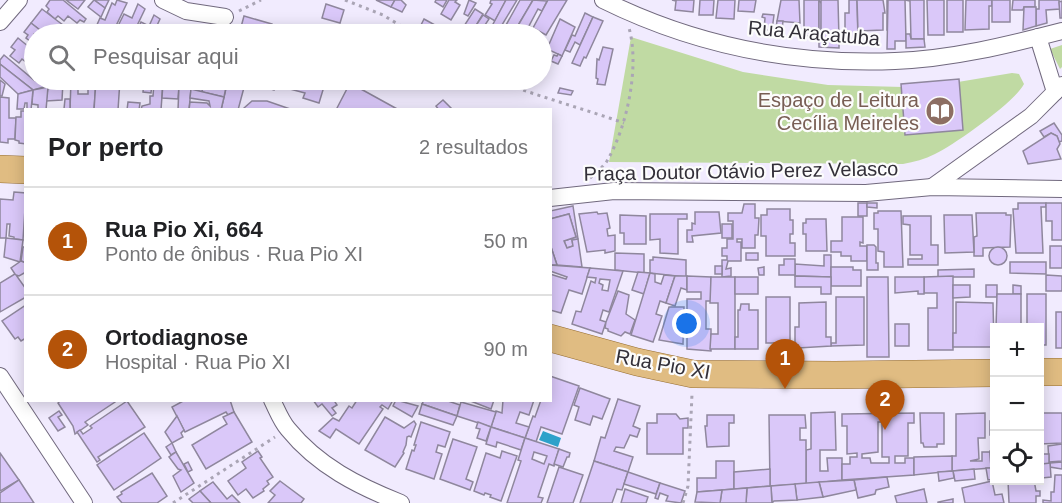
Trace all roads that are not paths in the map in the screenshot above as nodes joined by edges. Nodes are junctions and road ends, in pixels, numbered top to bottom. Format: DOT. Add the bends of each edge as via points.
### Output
graph roads {
  1 [pos="19,0"];
  2 [pos="163,0"];
  3 [pos="603,0"];
  4 [pos="225,17"];
  5 [pos="0,22"];
  6 [pos="1062,31"];
  7 [pos="1038,37"];
  8 [pos="1058,89"];
  9 [pos="0,169"];
  10 [pos="24,171"];
  11 [pos="932,187"];
  12 [pos="1062,189"];
  13 [pos="552,198"];
  14 [pos="552,339"];
  15 [pos="1044,372"];
  16 [pos="1062,372"];
  17 [pos="990,373"];
  18 [pos="0,376"];
  19 [pos="273,402"];
  20 [pos="84,503"];
  21 [pos="401,503"];
  1 -- 5 [label="street"];
  2 -- 4 [label="street" via="186,11"];
  3 -- 7 [label="street, Rua Araçatuba" via="705,41 777,55 840,61 954,55"];
  6 -- 7 [label="street, Rua Araçatuba"];
  7 -- 8 [label="street"];
  8 -- 11 [label="street" via="1031,116"];
  9 -- 10 [label="main road"];
  11 -- 12 [label="street, Praça Doutor Otávio Perez Velasco"];
  11 -- 13 [label="street, Praça Doutor Otávio Perez Velasco" via="866,193 614,191"];
  14 -- 17 [label="main road, Rua Pio XI" via="693,374"];
  15 -- 16 [label="main road"];
  18 -- 20 [label="street"];
  19 -- 21 [label="street" via="287,428 331,468 361,487"];
}
